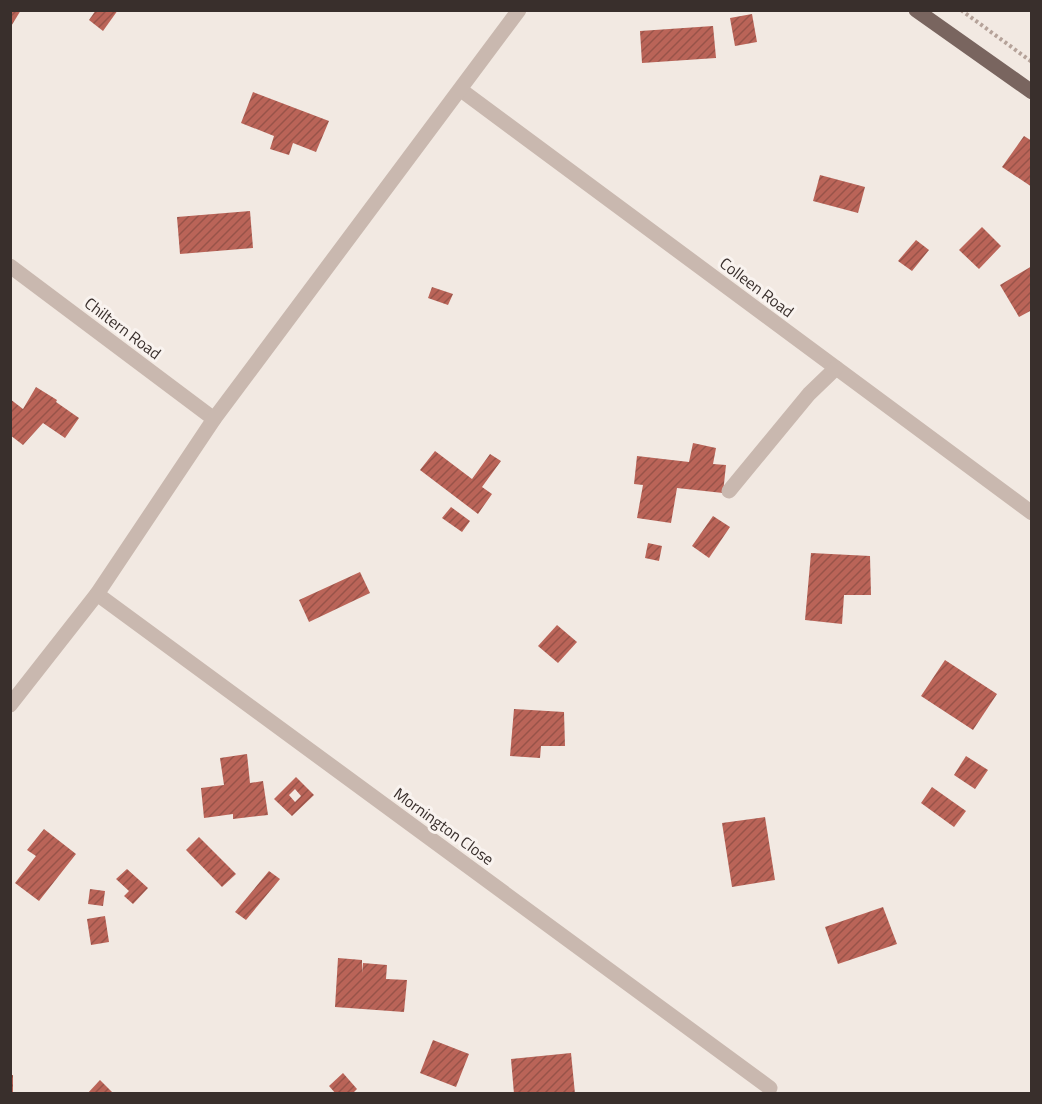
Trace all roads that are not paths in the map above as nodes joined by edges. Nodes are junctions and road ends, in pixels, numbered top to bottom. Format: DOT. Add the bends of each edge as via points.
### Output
graph roads {
  1 [pos="519,10"];
  2 [pos="916,10"];
  3 [pos="461,90"];
  4 [pos="1032,92"];
  5 [pos="10,266"];
  6 [pos="836,368"];
  7 [pos="214,420"];
  8 [pos="729,490"];
  9 [pos="1032,513"];
  10 [pos="97,594"];
  11 [pos="10,705"];
  12 [pos="770,1088"];
  1 -- 3 [label="street"];
  2 -- 4 [label="main road"];
  3 -- 6 [label="street, Colleen Road"];
  3 -- 7 [label="street"];
  5 -- 7 [label="street, Chiltern Road"];
  6 -- 8 [label="street" via="809,394"];
  6 -- 9 [label="street, Colleen Road"];
  7 -- 10 [label="street"];
  10 -- 11 [label="street"];
  10 -- 12 [label="street, Mornington Close"];
}
